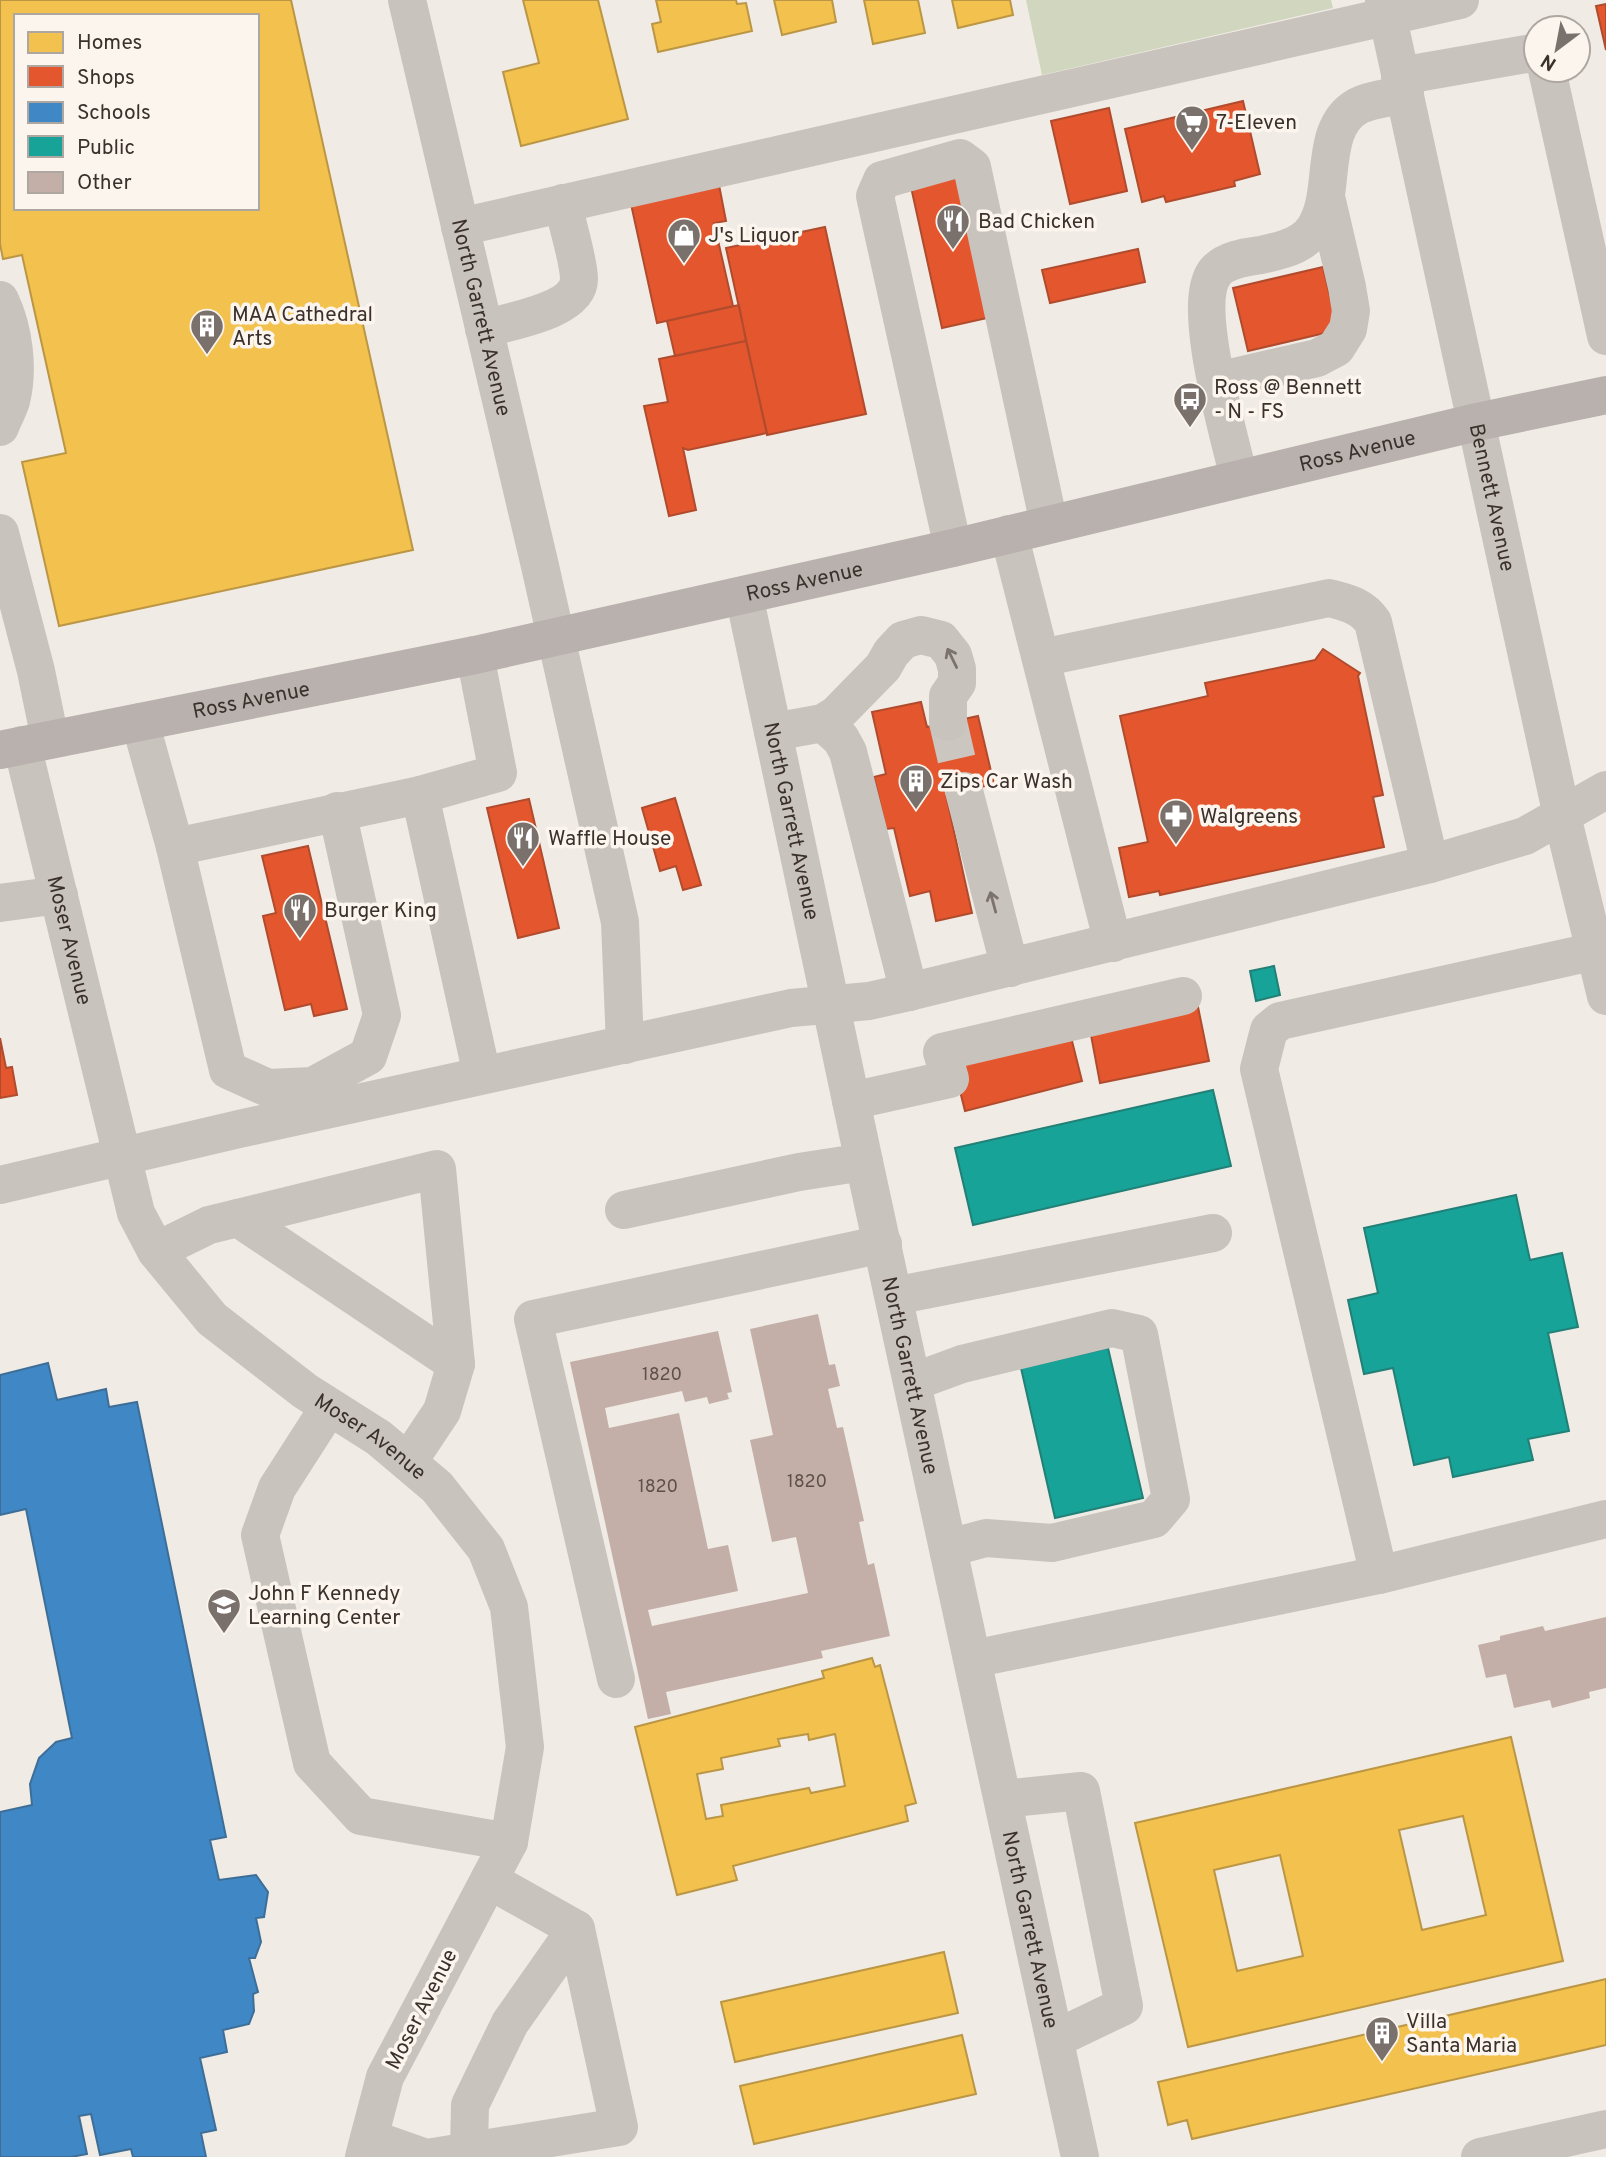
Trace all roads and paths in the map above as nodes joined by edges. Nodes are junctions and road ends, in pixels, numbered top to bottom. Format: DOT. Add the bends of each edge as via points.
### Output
graph roads {
  1 [pos="407,0"];
  2 [pos="1460,0"];
  3 [pos="1385,8"];
  4 [pos="1522,53"];
  5 [pos="1551,84"];
  6 [pos="1403,85"];
  7 [pos="1326,201"];
  8 [pos="562,204"];
  9 [pos="460,227"];
  10 [pos="1598,264"];
  11 [pos="0,300"];
  12 [pos="484,329"];
  13 [pos="1606,336"];
  14 [pos="1217,381"];
  15 [pos="1606,395"];
  16 [pos="1477,422"];
  17 [pos="0,427"];
  18 [pos="1239,478"];
  19 [pos="1049,524"];
  20 [pos="0,533"];
  21 [pos="1009,534"];
  22 [pos="953,548"];
  23 [pos="744,595"];
  24 [pos="554,636"];
  25 [pos="475,655"];
  26 [pos="1041,659"];
  27 [pos="140,722"];
  28 [pos="948,722"];
  29 [pos="823,723"];
  30 [pos="773,732"];
  31 [pos="24,745"];
  32 [pos="1606,790"];
  33 [pos="964,791"];
  34 [pos="420,795"];
  35 [pos="337,811"];
  36 [pos="1562,816"];
  37 [pos="175,847"];
  38 [pos="1430,864"];
  39 [pos="59,895"];
  40 [pos="0,903"];
  41 [pos="1113,943"];
  42 [pos="1596,951"];
  43 [pos="1010,968"];
  44 [pos="909,992"];
  45 [pos="1183,996"];
  46 [pos="1606,996"];
  47 [pos="831,1006"];
  48 [pos="382,1015"];
  49 [pos="625,1045"];
  50 [pos="228,1070"];
  51 [pos="482,1075"];
  52 [pos="402,1093"];
  53 [pos="852,1101"];
  54 [pos="239,1129"];
  55 [pos="122,1157"];
  56 [pos="864,1162"];
  57 [pos="0,1185"];
  58 [pos="624,1210"];
  59 [pos="238,1218"];
  60 [pos="1213,1233"];
  61 [pos="883,1244"];
  62 [pos="156,1251"];
  63 [pos="894,1296"];
  64 [pos="456,1364"];
  65 [pos="913,1382"];
  66 [pos="329,1407"];
  67 [pos="408,1462"];
  68 [pos="1606,1519"];
  69 [pos="949,1548"];
  70 [pos="1379,1574"];
  71 [pos="973,1659"];
  72 [pos="616,1679"];
  73 [pos="1003,1798"];
  74 [pos="509,1842"];
  75 [pos="489,1880"];
  76 [pos="576,1929"];
  77 [pos="1055,2039"];
  78 [pos="1606,2129"];
  79 [pos="367,2148"];
  80 [pos="1556,2149"];
  81 [pos="451,2154"];
  82 [pos="423,2157"];
  83 [pos="1080,2157"];
  84 [pos="1480,2157"];
  1 -- 9 [label="street, North Garrett Avenue"];
  2 -- 3 [label="street"];
  3 -- 6 [label="street, Bennett Avenue"];
  3 -- 8 [label="street"];
  4 -- 6 [label="street" via="1491,58"];
  5 -- 10 [label="street"];
  6 -- 7 [label="street" via="1340,120"];
  6 -- 16 [label="street, Bennett Avenue"];
  7 -- 14 [label="street" via="1317,225 1302,243 1236,259 1216,271 1206,295 1206,330"];
  7 -- 14 [label="street" via="1347,287 1348,329 1336,348 1317,358"];
  8 -- 9 [label="street"];
  8 -- 12 [label="street" via="579,280 574,296 559,306"];
  9 -- 12 [label="street, North Garrett Avenue"];
  10 -- 13 [label="street"];
  11 -- 17 [label="street" via="15,361 10,402"];
  12 -- 24 [label="street, North Garrett Avenue"];
  14 -- 18 [label="street"];
  15 -- 16 [label="main road, Ross Avenue"];
  16 -- 18 [label="main road, Ross Avenue"];
  16 -- 36 [label="street, Bennett Avenue"];
  18 -- 19 [label="main road, Ross Avenue"];
  19 -- 21 [label="main road, Ross Avenue"];
  19 -- 22 [label="street" via="972,167 960,158 882,180 875,196"];
  20 -- 31 [label="street, Moser Avenue" via="36,671"];
  21 -- 22 [label="main road, Ross Avenue"];
  21 -- 26 [label="street"];
  22 -- 23 [label="main road, Ross Avenue"];
  23 -- 24 [label="main road, Ross Avenue"];
  23 -- 30 [label="street, North Garrett Avenue"];
  24 -- 25 [label="main road, Ross Avenue"];
  24 -- 49 [label="street, North Garrett Avenue" via="620,922"];
  25 -- 27 [label="main road, Ross Avenue"];
  25 -- 34 [label="street" via="498,773"];
  26 -- 38 [label="street" via="1329,598 1355,605 1373,622"];
  26 -- 41 [label="street"];
  27 -- 31 [label="main road, Ross Avenue"];
  27 -- 37 [label="street"];
  28 -- 29 [label="street, one-way" via="948,696 957,683 956,662 941,640 921,635 903,640 883,667"];
  29 -- 30 [label="street"];
  29 -- 44 [label="street" via="848,752"];
  30 -- 47 [label="street, North Garrett Avenue"];
  31 -- 39 [label="street, Moser Avenue"];
  32 -- 36 [label="street"];
  43 -- 33 [label="street, one-way"];
  34 -- 35 [label="street"];
  34 -- 51 [label="street"];
  35 -- 37 [label="street"];
  35 -- 48 [label="street"];
  36 -- 38 [label="street" via="1525,836"];
  36 -- 42 [label="street, Bennett Avenue"];
  37 -- 50 [label="street"];
  38 -- 41 [label="street"];
  39 -- 40 [label="street"];
  39 -- 55 [label="street, Moser Avenue"];
  41 -- 43 [label="street"];
  42 -- 46 [label="street, Bennett Avenue"];
  42 -- 70 [label="street" via="1280,1021 1269,1030 1259,1069"];
  43 -- 44 [label="street"];
  44 -- 47 [label="street"];
  45 -- 53 [label="street" via="942,1052 950,1079"];
  47 -- 49 [label="street" via="792,1007"];
  47 -- 53 [label="street, North Garrett Avenue"];
  48 -- 50 [label="street" via="368,1056 313,1086 268,1088"];
  48 -- 52 [label="street"];
  49 -- 51 [label="street"];
  50 -- 54 [label="street"];
  51 -- 52 [label="street"];
  52 -- 54 [label="street"];
  53 -- 56 [label="street, North Garrett Avenue"];
  54 -- 55 [label="street"];
  55 -- 57 [label="street"];
  55 -- 62 [label="street, Moser Avenue" via="136,1213"];
  56 -- 58 [label="street"];
  56 -- 61 [label="street, North Garrett Avenue"];
  59 -- 62 [label="street" via="209,1225"];
  59 -- 64 [label="street"];
  59 -- 64 [label="street" via="437,1169"];
  60 -- 63 [label="street"];
  61 -- 63 [label="street, North Garrett Avenue"];
  61 -- 72 [label="street" via="533,1319"];
  62 -- 66 [label="street, Moser Avenue" via="212,1319"];
  63 -- 65 [label="street, North Garrett Avenue"];
  64 -- 67 [label="street" via="442,1411"];
  65 -- 69 [label="street, North Garrett Avenue"];
  65 -- 69 [label="street" via="962,1364 1088,1333 1112,1328 1139,1334 1171,1499 1154,1519 1052,1543 986,1538"];
  66 -- 67 [label="street, Moser Avenue"];
  66 -- 74 [label="street" via="277,1488 260,1535 312,1763 361,1816"];
  67 -- 74 [label="street, Moser Avenue" via="436,1487 486,1549 509,1607 524,1747"];
  68 -- 70 [label="street"];
  69 -- 71 [label="street, North Garrett Avenue"];
  70 -- 71 [label="street"];
  71 -- 73 [label="street, North Garrett Avenue"];
  73 -- 77 [label="street, North Garrett Avenue"];
  73 -- 77 [label="street" via="1081,1791 1124,2006"];
  74 -- 75 [label="street, Moser Avenue"];
  75 -- 76 [label="street"];
  75 -- 79 [label="street, Moser Avenue" via="386,2077"];
  76 -- 81 [label="street" via="510,2023"];
  76 -- 81 [label="street" via="619,2127"];
  77 -- 83 [label="street, North Garrett Avenue"];
  78 -- 80 [label="street"];
  79 -- 82 [label="street"];
  80 -- 84 [label="street"];
}
